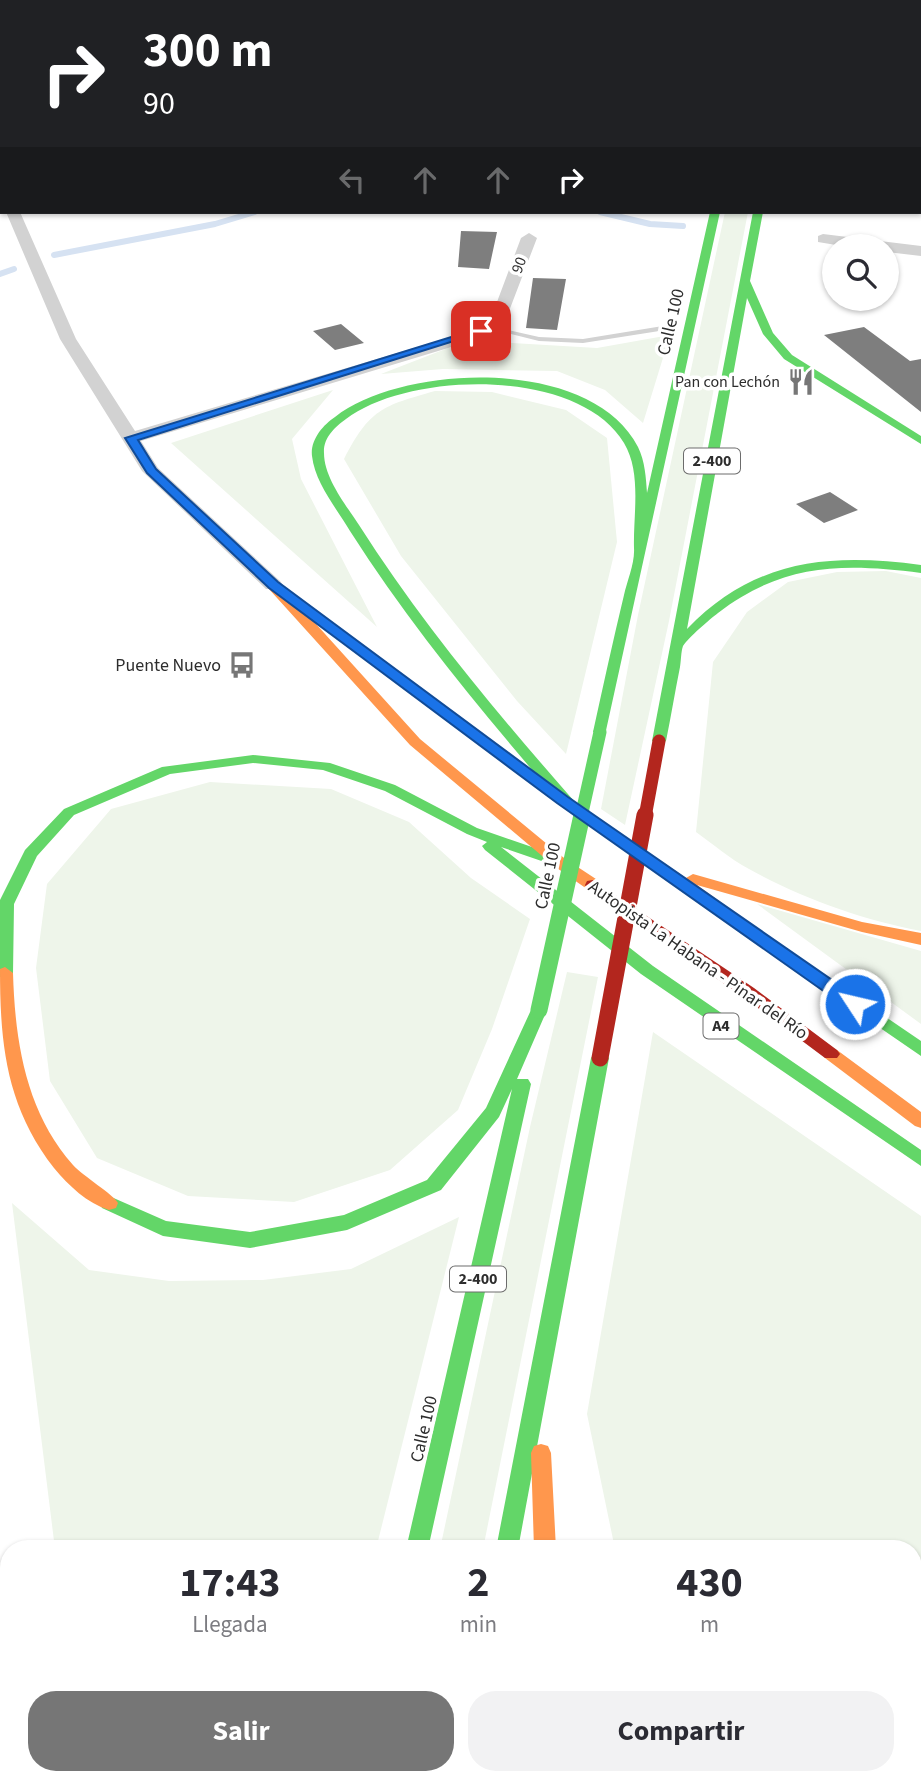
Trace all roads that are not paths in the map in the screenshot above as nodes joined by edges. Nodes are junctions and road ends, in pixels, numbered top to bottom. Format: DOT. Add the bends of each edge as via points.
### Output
graph roads {
  1 [pos="14,214"];
  2 [pos="715,214"];
  3 [pos="758,214"];
  4 [pos="528,238"];
  5 [pos="899,248"];
  6 [pos="921,251"];
  7 [pos="744,279"];
  8 [pos="669,327"];
  9 [pos="495,329"];
  10 [pos="131,438"];
  11 [pos="921,440"];
  12 [pos="639,545"];
  13 [pos="921,569"];
  14 [pos="274,585"];
  15 [pos="680,643"];
  16 [pos="415,742"];
  17 [pos="569,804"];
  18 [pos="472,831"];
  19 [pos="559,862"];
  20 [pos="658,868"];
  21 [pos="921,939"];
  22 [pos="538,1010"];
  23 [pos="921,1050"];
  24 [pos="921,1121"];
  25 [pos="921,1159"];
  26 [pos="539,1392"];
  27 [pos="419,1540"];
  28 [pos="509,1540"];
  29 [pos="545,1540"];
  1 -- 10 [label="street, Autopista La Habana - Pinar del Río" via="68,339"];
  2 -- 12 [label="highway, Calle 100 / 2-400"];
  3 -- 7 [label="highway, 2-400"];
  4 -- 9 [label="street, 90"];
  5 -- 6 [label="street"];
  7 -- 11 [label="highway" via="768,334 788,357"];
  7 -- 15 [label="highway, 2-400"];
  8 -- 9 [label="lane" via="583,341 539,339"];
  9 -- 10 [label="street"];
  10 -- 14 [label="street, Autopista La Habana - Pinar del Río" via="151,471"];
  12 -- 17 [label="highway" via="638,460 626,436 598,412 555,393 504,382 438,383 375,396 335,421 322,435 318,456 341,508 407,607"];
  12 -- 22 [label="highway, Calle 100 / 2-400, bridge"];
  13 -- 15 [label="highway" via="846,562 798,567 725,598"];
  14 -- 16 [label="highway, Autopista La Habana - Pinar del Río / A4"];
  14 -- 17 [label="highway, Autopista La Habana - Pinar del Río"];
  15 -- 26 [label="highway, 2-400, bridge"];
  16 -- 18 [label="highway, A4"];
  16 -- 19 [label="highway, Autopista La Habana - Pinar del Río / A4"];
  17 -- 20 [label="highway, Autopista La Habana - Pinar del Río"];
  18 -- 19 [label="highway"];
  18 -- 22 [label="highway" via="390,788 325,766 253,759 167,769 69,812 30,855 6,904 5,992 20,1089 46,1142 91,1195 163,1228 250,1240 347,1222 434,1185 493,1112"];
  18 -- 25 [label="highway, A4" via="529,880 733,1035"];
  19 -- 24 [label="highway, Autopista La Habana - Pinar del Río / A4" via="748,992"];
  20 -- 21 [label="highway" via="862,927"];
  20 -- 23 [label="highway, Autopista La Habana - Pinar del Río"];
  22 -- 27 [label="highway, Calle 100 / 2-400"];
  26 -- 28 [label="highway, 2-400"];
  26 -- 29 [label="highway"];
}
